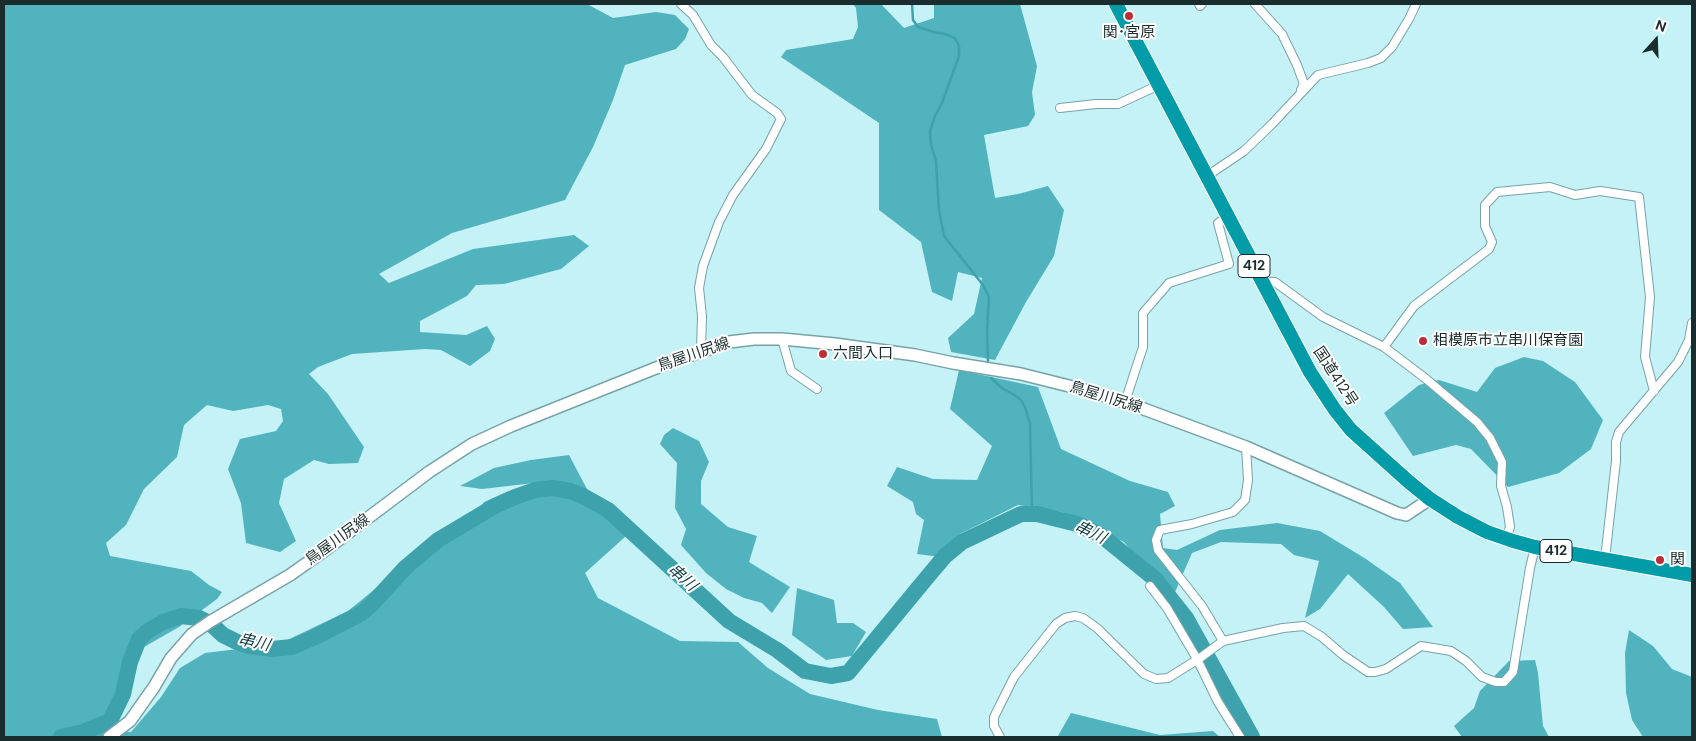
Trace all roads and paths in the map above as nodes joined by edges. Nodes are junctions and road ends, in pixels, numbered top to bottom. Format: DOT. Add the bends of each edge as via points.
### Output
graph roads {
  1 [pos="680,4"];
  2 [pos="1116,4"];
  3 [pos="1254,4"];
  4 [pos="1416,4"];
  5 [pos="1159,85"];
  6 [pos="1298,96"];
  7 [pos="1060,108"];
  8 [pos="1207,176"];
  9 [pos="1229,216"];
  10 [pos="1262,282"];
  11 [pos="1692,323"];
  12 [pos="782,339"];
  13 [pos="1384,347"];
  14 [pos="701,351"];
  15 [pos="817,389"];
  16 [pos="1654,391"];
  17 [pos="1125,402"];
  18 [pos="1246,447"];
  19 [pos="1430,499"];
  20 [pos="1506,539"];
  21 [pos="1535,547"];
  22 [pos="1605,559"];
  23 [pos="1692,575"];
  24 [pos="1150,586"];
  25 [pos="1220,643"];
  26 [pos="1198,658"];
  27 [pos="109,737"];
  28 [pos="1000,737"];
  29 [pos="1240,737"];
  1 -- 14 [label="street" via="693,15 711,45 752,95 781,119 766,149 733,195 703,266 699,288"];
  2 -- 5 [label="highway, 国道412号 / 412"];
  3 -- 6 [label="street" via="1282,34 1297,65 1304,84"];
  4 -- 6 [label="street" via="1409,20 1381,58 1318,76"];
  5 -- 7 [label="street" via="1118,104"];
  5 -- 8 [label="highway, 国道412号 / 412"];
  6 -- 8 [label="street" via="1244,151"];
  8 -- 9 [label="highway, 国道412号 / 412"];
  9 -- 10 [label="highway, 国道412号 / 412"];
  9 -- 17 [label="street" via="1218,223 1229,264 1170,283 1143,313 1143,347"];
  10 -- 13 [label="street" via="1275,282 1323,317"];
  10 -- 19 [label="highway, 国道412号 / 412" via="1310,372 1335,410 1371,449"];
  11 -- 16 [label="street" via="1689,340 1678,362"];
  12 -- 14 [label="main road, 鳥屋川尻線" via="729,342"];
  12 -- 15 [label="street" via="791,371"];
  12 -- 17 [label="main road, 鳥屋川尻線" via="915,355 1021,374"];
  13 -- 16 [label="street" via="1414,306 1489,249 1492,242 1485,226 1485,205 1497,192 1550,187 1575,195 1600,191 1639,197 1650,297 1644,357"];
  13 -- 20 [label="street" via="1477,422 1490,438 1502,462 1501,486 1510,528"];
  14 -- 27 [label="main road, 鳥屋川尻線" via="520,422 472,444 429,472 290,575 192,634 171,658 130,721"];
  16 -- 22 [label="street" via="1619,432 1616,442"];
  17 -- 18 [label="main road, 鳥屋川尻線"];
  18 -- 19 [label="main road, 鳥屋川尻線" via="1397,514 1406,515"];
  18 -- 25 [label="street" via="1248,480 1245,500 1233,512 1160,530 1156,540 1158,550 1202,606"];
  19 -- 20 [label="highway, 国道412号 / 412" via="1473,525"];
  20 -- 21 [label="highway, 国道412号 / 412"];
  21 -- 22 [label="highway, 国道412号 / 412"];
  21 -- 25 [label="street" via="1513,672 1504,682 1482,676 1452,650 1421,646 1386,669 1368,672 1304,626"];
  22 -- 23 [label="highway, 国道412号 / 412"];
  24 -- 26 [label="street"];
  25 -- 26 [label="street"];
  26 -- 28 [label="street" via="1168,678 1156,680 1144,674 1122,650 1083,618 1075,616 1060,620 1014,677 994,717 994,726"];
  26 -- 29 [label="street" via="1218,702"];
}
